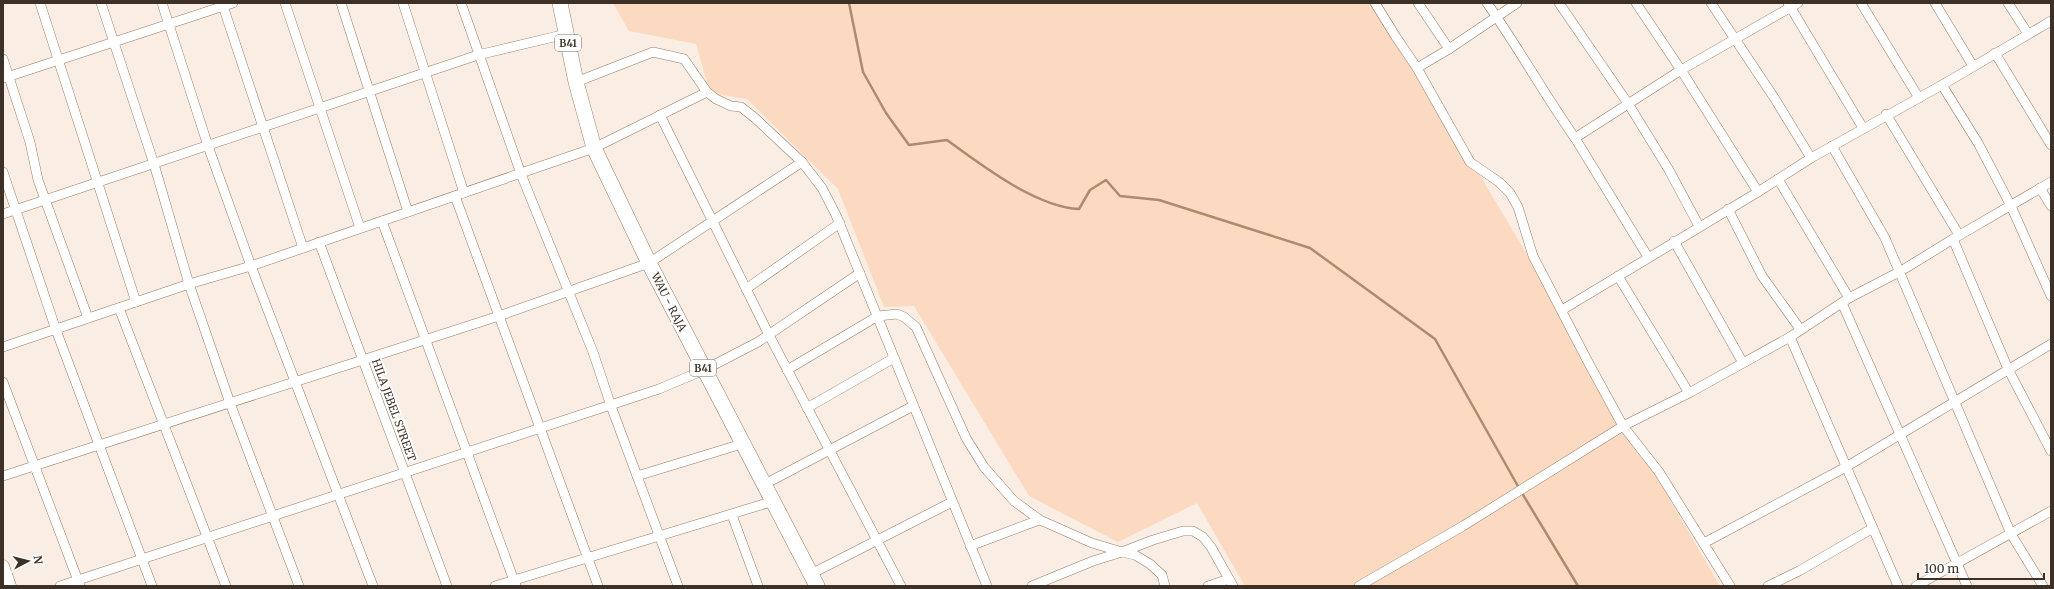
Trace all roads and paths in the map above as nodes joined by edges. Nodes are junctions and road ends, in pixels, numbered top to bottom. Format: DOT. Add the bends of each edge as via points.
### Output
graph roads {
  1 [pos="40,3"];
  2 [pos="101,3"];
  3 [pos="162,3"];
  4 [pos="233,3"];
  5 [pos="285,3"];
  6 [pos="341,3"];
  7 [pos="403,3"];
  8 [pos="461,3"];
  9 [pos="560,3"];
  10 [pos="1375,3"];
  11 [pos="1418,3"];
  12 [pos="1487,3"];
  13 [pos="1517,3"];
  14 [pos="1558,3"];
  15 [pos="1636,3"];
  16 [pos="1711,3"];
  17 [pos="1861,3"];
  18 [pos="1935,3"];
  19 [pos="2008,3"];
  20 [pos="1792,4"];
  21 [pos="223,5"];
  22 [pos="1496,17"];
  23 [pos="2051,22"];
  24 [pos="169,24"];
  25 [pos="566,34"];
  26 [pos="2028,34"];
  27 [pos="1736,40"];
  28 [pos="114,42"];
  29 [pos="1449,49"];
  30 [pos="1995,53"];
  31 [pos="478,55"];
  32 [pos="3,59"];
  33 [pos="58,60"];
  34 [pos="1973,66"];
  35 [pos="1417,68"];
  36 [pos="1681,70"];
  37 [pos="425,73"];
  38 [pos="6,78"];
  39 [pos="576,82"];
  40 [pos="1942,85"];
  41 [pos="370,92"];
  42 [pos="707,92"];
  43 [pos="1918,98"];
  44 [pos="1630,105"];
  45 [pos="321,109"];
  46 [pos="1886,114"];
  47 [pos="660,115"];
  48 [pos="264,128"];
  49 [pos="1863,128"];
  50 [pos="1575,138"];
  51 [pos="2051,145"];
  52 [pos="208,146"];
  53 [pos="1832,146"];
  54 [pos="594,148"];
  55 [pos="1811,158"];
  56 [pos="802,162"];
  57 [pos="154,164"];
  58 [pos="3,172"];
  59 [pos="521,174"];
  60 [pos="1778,179"];
  61 [pos="2051,182"];
  62 [pos="98,183"];
  63 [pos="2040,188"];
  64 [pos="464,192"];
  65 [pos="1758,192"];
  66 [pos="455,196"];
  67 [pos="46,200"];
  68 [pos="2011,206"];
  69 [pos="2051,206"];
  70 [pos="1728,209"];
  71 [pos="16,210"];
  72 [pos="408,212"];
  73 [pos="3,214"];
  74 [pos="382,221"];
  75 [pos="713,222"];
  76 [pos="840,223"];
  77 [pos="1700,226"];
  78 [pos="360,228"];
  79 [pos="1956,237"];
  80 [pos="1674,241"];
  81 [pos="319,242"];
  82 [pos="303,248"];
  83 [pos="1648,257"];
  84 [pos="649,263"];
  85 [pos="251,266"];
  86 [pos="1901,271"];
  87 [pos="860,273"];
  88 [pos="1618,276"];
  89 [pos="189,284"];
  90 [pos="746,289"];
  91 [pos="570,292"];
  92 [pos="2051,296"];
  93 [pos="1846,300"];
  94 [pos="136,302"];
  95 [pos="120,308"];
  96 [pos="1562,310"];
  97 [pos="499,316"];
  98 [pos="878,316"];
  99 [pos="88,318"];
  100 [pos="56,330"];
  101 [pos="1800,330"];
  102 [pos="769,334"];
  103 [pos="1790,337"];
  104 [pos="426,340"];
  105 [pos="2051,344"];
  106 [pos="3,347"];
  107 [pos="894,358"];
  108 [pos="363,360"];
  109 [pos="1743,363"];
  110 [pos="2008,369"];
  111 [pos="704,370"];
  112 [pos="787,370"];
  113 [pos="3,382"];
  114 [pos="295,382"];
  115 [pos="1690,393"];
  116 [pos="1955,402"];
  117 [pos="230,403"];
  118 [pos="611,406"];
  119 [pos="913,406"];
  120 [pos="807,408"];
  121 [pos="164,424"];
  122 [pos="1623,426"];
  123 [pos="541,429"];
  124 [pos="1900,434"];
  125 [pos="744,443"];
  126 [pos="100,445"];
  127 [pos="829,451"];
  128 [pos="2051,451"];
  129 [pos="467,453"];
  130 [pos="35,466"];
  131 [pos="1846,467"];
  132 [pos="405,473"];
  133 [pos="3,476"];
  134 [pos="637,476"];
  135 [pos="765,484"];
  136 [pos="338,496"];
  137 [pos="774,501"];
  138 [pos="952,502"];
  139 [pos="2051,511"];
  140 [pos="732,515"];
  141 [pos="273,517"];
  142 [pos="1039,520"];
  143 [pos="1873,528"];
  144 [pos="2011,534"];
  145 [pos="660,537"];
  146 [pos="207,538"];
  147 [pos="877,539"];
  148 [pos="1704,543"];
  149 [pos="970,546"];
  150 [pos="1122,552"];
  151 [pos="588,558"];
  152 [pos="142,560"];
  153 [pos="1958,563"];
  154 [pos="3,566"];
  155 [pos="814,580"];
  156 [pos="1231,582"];
  157 [pos="79,583"];
  158 [pos="515,583"];
  159 [pos="10,586"];
  160 [pos="60,586"];
  161 [pos="152,586"];
  162 [pos="226,586"];
  163 [pos="299,586"];
  164 [pos="373,586"];
  165 [pos="447,586"];
  166 [pos="495,586"];
  167 [pos="598,586"];
  168 [pos="678,586"];
  169 [pos="758,586"];
  170 [pos="901,586"];
  171 [pos="987,586"];
  172 [pos="1032,586"];
  173 [pos="1165,586"];
  174 [pos="1208,586"];
  175 [pos="1358,586"];
  176 [pos="1730,586"];
  177 [pos="1768,586"];
  178 [pos="1898,586"];
  179 [pos="1916,586"];
  180 [pos="1967,586"];
  181 [pos="2042,586"];
  1 -- 33 [label="street"];
  2 -- 28 [label="street"];
  3 -- 24 [label="street"];
  4 -- 21 [label="street"];
  5 -- 45 [label="street"];
  6 -- 41 [label="street"];
  7 -- 37 [label="street"];
  8 -- 31 [label="street"];
  9 -- 25 [label="main road, WAU - RAJA / B41"];
  10 -- 35 [label="street"];
  11 -- 29 [label="street"];
  12 -- 22 [label="street"];
  13 -- 22 [label="street"];
  14 -- 44 [label="street"];
  15 -- 36 [label="street"];
  16 -- 27 [label="street"];
  17 -- 43 [label="street"];
  18 -- 34 [label="street"];
  19 -- 26 [label="street"];
  20 -- 27 [label="street"];
  20 -- 49 [label="street"];
  21 -- 24 [label="street"];
  21 -- 48 [label="street"];
  22 -- 29 [label="street"];
  22 -- 50 [label="street"];
  23 -- 26 [label="street"];
  24 -- 28 [label="street"];
  24 -- 52 [label="street"];
  25 -- 31 [label="street"];
  25 -- 39 [label="main road, WAU - RAJA / B41"];
  26 -- 30 [label="street"];
  27 -- 36 [label="street"];
  27 -- 55 [label="street"];
  28 -- 33 [label="street"];
  28 -- 57 [label="street"];
  29 -- 35 [label="street"];
  30 -- 34 [label="street"];
  30 -- 51 [label="street"];
  31 -- 37 [label="street"];
  31 -- 59 [label="street"];
  32 -- 38 [label="street"];
  33 -- 38 [label="street"];
  33 -- 62 [label="street"];
  34 -- 40 [label="street"];
  35 -- 96 [label="street" via="1470,162 1510,193 1518,207 1533,256"];
  36 -- 44 [label="street"];
  36 -- 65 [label="street"];
  37 -- 41 [label="street"];
  37 -- 64 [label="street"];
  38 -- 67 [label="street"];
  39 -- 42 [label="street" via="653,52 684,59"];
  39 -- 54 [label="main road, WAU - RAJA / B41"];
  40 -- 43 [label="street"];
  40 -- 68 [label="street" via="1978,143"];
  41 -- 45 [label="street"];
  41 -- 72 [label="street"];
  42 -- 47 [label="street"];
  42 -- 56 [label="street" via="716,99 741,108 755,118"];
  43 -- 46 [label="street"];
  44 -- 50 [label="street"];
  44 -- 77 [label="street" via="1670,170"];
  45 -- 48 [label="street"];
  45 -- 78 [label="street"];
  46 -- 49 [label="street"];
  46 -- 79 [label="street"];
  47 -- 54 [label="street"];
  47 -- 75 [label="street"];
  48 -- 52 [label="street"];
  48 -- 82 [label="street"];
  49 -- 53 [label="street"];
  50 -- 83 [label="street"];
  52 -- 57 [label="street"];
  52 -- 85 [label="street"];
  53 -- 55 [label="street"];
  53 -- 86 [label="street" via="1886,238"];
  54 -- 59 [label="street"];
  54 -- 84 [label="main road, WAU - RAJA / B41"];
  55 -- 60 [label="street"];
  56 -- 75 [label="street"];
  56 -- 76 [label="street" via="822,188"];
  57 -- 62 [label="street"];
  57 -- 89 [label="street"];
  58 -- 71 [label="street"];
  59 -- 64 [label="street"];
  59 -- 91 [label="street"];
  60 -- 65 [label="street"];
  60 -- 93 [label="street"];
  61 -- 63 [label="street"];
  62 -- 67 [label="street"];
  62 -- 94 [label="street"];
  63 -- 68 [label="street"];
  63 -- 69 [label="street"];
  64 -- 66 [label="street"];
  65 -- 70 [label="street"];
  66 -- 72 [label="street"];
  66 -- 97 [label="street"];
  67 -- 71 [label="street"];
  67 -- 99 [label="street"];
  68 -- 79 [label="street"];
  68 -- 92 [label="street"];
  70 -- 77 [label="street"];
  70 -- 101 [label="street" via="1762,276"];
  71 -- 73 [label="street"];
  71 -- 100 [label="street"];
  72 -- 74 [label="street"];
  74 -- 78 [label="street"];
  74 -- 104 [label="street"];
  75 -- 84 [label="street"];
  75 -- 90 [label="street"];
  76 -- 87 [label="street"];
  76 -- 90 [label="street"];
  77 -- 80 [label="street"];
  78 -- 81 [label="street"];
  79 -- 86 [label="street"];
  79 -- 110 [label="street"];
  80 -- 83 [label="street"];
  80 -- 109 [label="street"];
  81 -- 82 [label="street"];
  81 -- 108 [label="street, HILA JEBEL STREET"];
  82 -- 85 [label="street"];
  83 -- 88 [label="street"];
  84 -- 91 [label="street"];
  84 -- 111 [label="main road, WAU - RAJA / B41"];
  85 -- 89 [label="street"];
  85 -- 114 [label="street"];
  86 -- 93 [label="street"];
  86 -- 116 [label="street"];
  87 -- 98 [label="street"];
  87 -- 102 [label="street"];
  88 -- 96 [label="street"];
  88 -- 115 [label="street"];
  89 -- 94 [label="street"];
  89 -- 117 [label="street"];
  90 -- 102 [label="street"];
  91 -- 97 [label="street"];
  91 -- 118 [label="street"];
  93 -- 101 [label="street"];
  93 -- 124 [label="street"];
  94 -- 95 [label="street"];
  95 -- 99 [label="street"];
  95 -- 121 [label="street"];
  96 -- 122 [label="street"];
  97 -- 104 [label="street"];
  97 -- 123 [label="street"];
  98 -- 107 [label="street"];
  98 -- 112 [label="street"];
  98 -- 142 [label="street" via="897,314 916,327 970,444 984,467 1014,501"];
  99 -- 100 [label="street"];
  100 -- 106 [label="street"];
  100 -- 126 [label="street"];
  101 -- 103 [label="street"];
  102 -- 111 [label="street"];
  102 -- 112 [label="street"];
  103 -- 109 [label="street"];
  103 -- 131 [label="street"];
  104 -- 108 [label="street"];
  104 -- 129 [label="street"];
  105 -- 110 [label="street"];
  107 -- 119 [label="street"];
  107 -- 120 [label="street"];
  108 -- 114 [label="street"];
  108 -- 132 [label="street, HILA JEBEL STREET"];
  109 -- 115 [label="street"];
  110 -- 116 [label="street"];
  110 -- 128 [label="street"];
  111 -- 118 [label="street"];
  111 -- 125 [label="main road, WAU - RAJA / B41"];
  112 -- 120 [label="street"];
  113 -- 130 [label="street"];
  114 -- 117 [label="street"];
  114 -- 136 [label="street"];
  115 -- 122 [label="street"];
  116 -- 124 [label="street"];
  116 -- 144 [label="street"];
  117 -- 121 [label="street"];
  117 -- 141 [label="street"];
  118 -- 123 [label="street"];
  118 -- 134 [label="street"];
  119 -- 127 [label="street"];
  119 -- 138 [label="street"];
  120 -- 127 [label="street"];
  121 -- 126 [label="street"];
  121 -- 146 [label="street"];
  122 -- 148 [label="street" via="1659,472"];
  122 -- 175 [label="street" via="1517,493"];
  123 -- 129 [label="street"];
  123 -- 151 [label="street"];
  124 -- 131 [label="street"];
  124 -- 153 [label="street"];
  125 -- 134 [label="street"];
  125 -- 135 [label="main road, WAU - RAJA / B41"];
  126 -- 130 [label="street"];
  126 -- 152 [label="street"];
  127 -- 135 [label="street"];
  127 -- 147 [label="street"];
  129 -- 132 [label="street"];
  129 -- 158 [label="street"];
  130 -- 133 [label="street"];
  130 -- 157 [label="street"];
  131 -- 143 [label="street"];
  131 -- 148 [label="street"];
  132 -- 136 [label="street"];
  132 -- 165 [label="street, HILA JEBEL STREET"];
  134 -- 145 [label="street"];
  135 -- 137 [label="main road, WAU - RAJA / B41"];
  136 -- 141 [label="street"];
  136 -- 164 [label="street"];
  137 -- 140 [label="street"];
  137 -- 155 [label="main road, WAU - RAJA / B41"];
  138 -- 147 [label="street"];
  138 -- 149 [label="street"];
  139 -- 144 [label="street"];
  140 -- 145 [label="street"];
  140 -- 169 [label="street"];
  141 -- 146 [label="street"];
  141 -- 163 [label="street"];
  142 -- 149 [label="street"];
  142 -- 150 [label="street"];
  143 -- 177 [label="street" via="1799,572"];
  143 -- 178 [label="street"];
  144 -- 153 [label="street"];
  144 -- 181 [label="street"];
  145 -- 151 [label="street"];
  145 -- 168 [label="street"];
  146 -- 152 [label="street"];
  146 -- 162 [label="street"];
  147 -- 155 [label="street"];
  147 -- 170 [label="street"];
  148 -- 176 [label="street"];
  149 -- 171 [label="street"];
  150 -- 156 [label="street" via="1183,531 1193,531 1211,547"];
  150 -- 172 [label="street"];
  150 -- 173 [label="street" via="1150,564 1162,575"];
  151 -- 158 [label="street"];
  151 -- 167 [label="street"];
  152 -- 157 [label="street"];
  152 -- 161 [label="street"];
  153 -- 179 [label="street"];
  153 -- 180 [label="street"];
  154 -- 159 [label="street"];
  156 -- 174 [label="street"];
  157 -- 160 [label="street"];
  158 -- 166 [label="street"];
}
